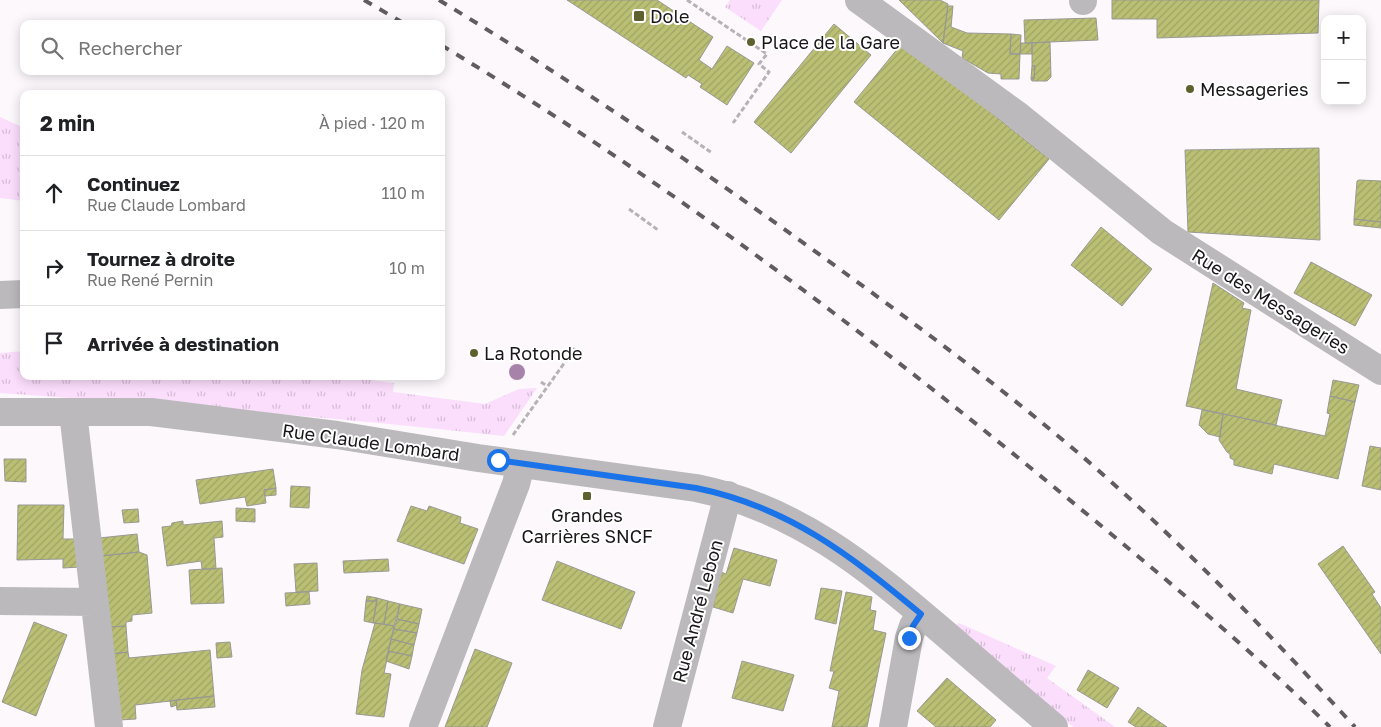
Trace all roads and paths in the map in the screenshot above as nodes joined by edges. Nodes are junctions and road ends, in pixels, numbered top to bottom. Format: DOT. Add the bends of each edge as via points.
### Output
graph roads {
  1 [pos="687,0"];
  2 [pos="859,0"];
  3 [pos="733,123"];
  4 [pos="682,132"];
  5 [pos="712,153"];
  6 [pos="629,209"];
  7 [pos="658,230"];
  8 [pos="20,294"];
  9 [pos="0,295"];
  10 [pos="575,348"];
  11 [pos="1381,371"];
  12 [pos="541,382"];
  13 [pos="547,386"];
  14 [pos="0,412"];
  15 [pos="73,412"];
  16 [pos="512,437"];
  17 [pos="521,464"];
  18 [pos="728,495"];
  19 [pos="0,601"];
  20 [pos="95,602"];
  21 [pos="921,614"];
  22 [pos="109,727"];
  23 [pos="423,727"];
  24 [pos="667,727"];
  25 [pos="893,727"];
  26 [pos="1054,727"];
  1 -- 3 [label="path" via="768,54 759,64 769,72"];
  2 -- 11 [label="street, Rue des Messageries" via="1016,114 1162,232"];
  4 -- 5 [label="path"];
  6 -- 7 [label="path"];
  8 -- 9 [label="street"];
  10 -- 13 [label="path"];
  12 -- 13 [label="path"];
  13 -- 16 [label="path"];
  14 -- 15 [label="street, Rue Claude Lombard"];
  15 -- 17 [label="street, Rue Claude Lombard" via="151,412 337,435"];
  15 -- 20 [label="street"];
  17 -- 18 [label="street, Rue Claude Lombard"];
  17 -- 23 [label="street"];
  18 -- 21 [label="street, Rue Claude Lombard" via="767,509 821,538 867,569"];
  18 -- 24 [label="street, Rue André Lebon"];
  19 -- 20 [label="street"];
  20 -- 22 [label="street"];
  21 -- 25 [label="street" via="909,638"];
  21 -- 26 [label="street, Rue Claude Lombard"];
}
